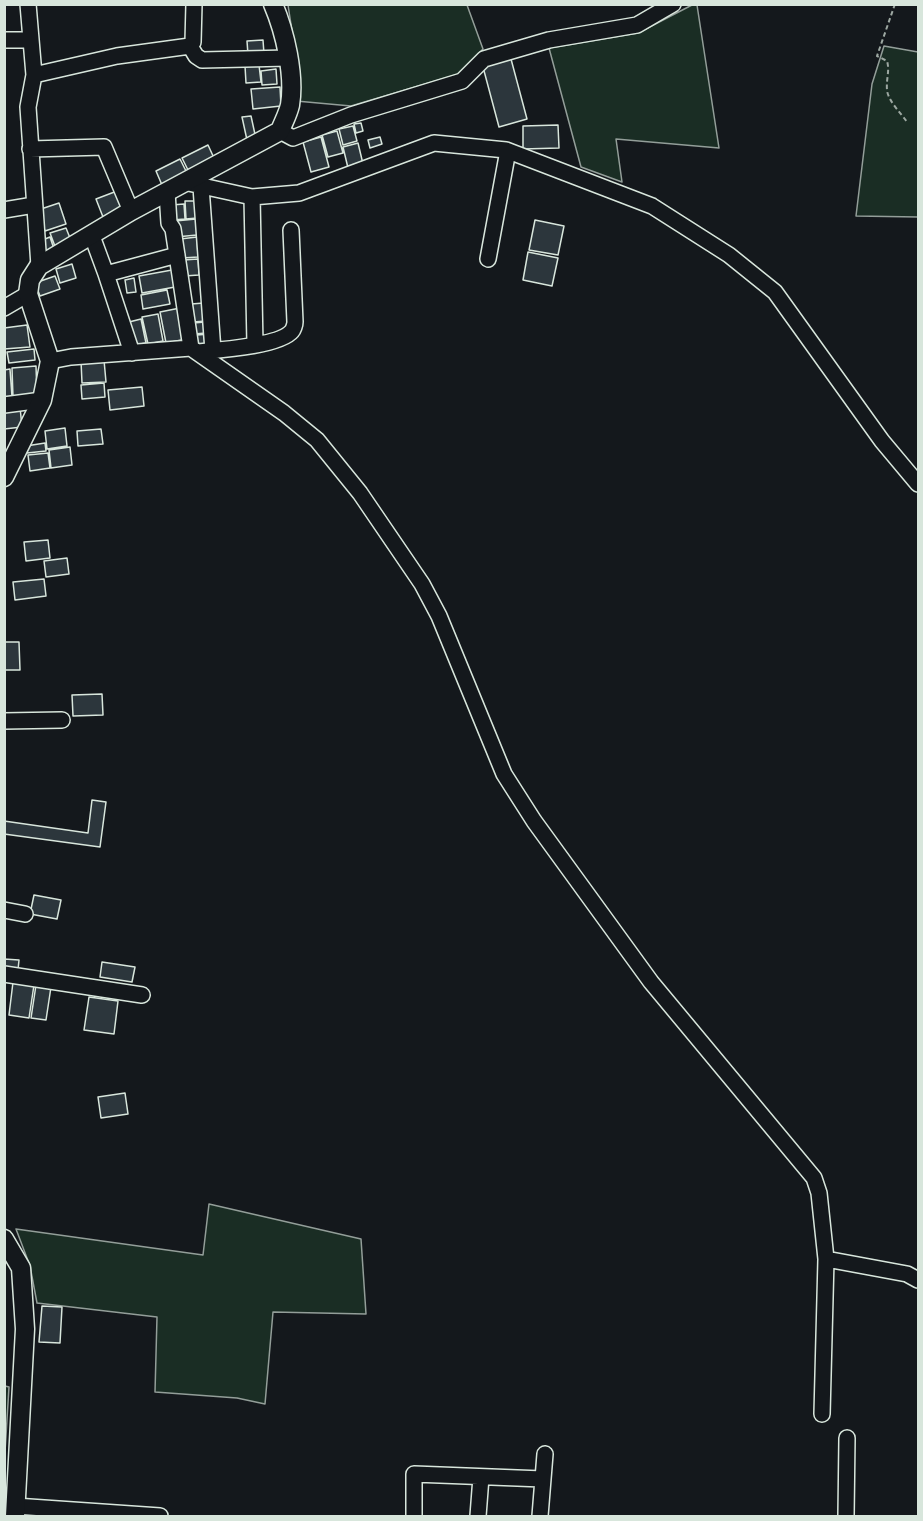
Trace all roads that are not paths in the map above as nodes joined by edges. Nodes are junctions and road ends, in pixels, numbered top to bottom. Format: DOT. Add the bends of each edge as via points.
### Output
graph roads {
  1 [pos="27,4"];
  2 [pos="194,4"];
  3 [pos="273,4"];
  4 [pos="673,4"];
  5 [pos="4,40"];
  6 [pos="31,40"];
  7 [pos="190,45"];
  8 [pos="288,58"];
  9 [pos="34,75"];
  10 [pos="280,131"];
  11 [pos="30,148"];
  12 [pos="506,150"];
  13 [pos="193,185"];
  14 [pos="166,192"];
  15 [pos="252,196"];
  16 [pos="34,205"];
  17 [pos="4,210"];
  18 [pos="131,211"];
  19 [pos="291,230"];
  20 [pos="92,236"];
  21 [pos="177,255"];
  22 [pos="488,259"];
  23 [pos="39,266"];
  24 [pos="106,274"];
  25 [pos="28,294"];
  26 [pos="4,308"];
  27 [pos="255,345"];
  28 [pos="201,350"];
  29 [pos="132,353"];
  30 [pos="50,361"];
  31 [pos="42,400"];
  32 [pos="4,405"];
  33 [pos="4,477"];
  34 [pos="918,484"];
  35 [pos="62,720"];
  36 [pos="4,721"];
  37 [pos="4,910"];
  38 [pos="26,914"];
  39 [pos="4,974"];
  40 [pos="142,995"];
  41 [pos="4,1239"];
  42 [pos="826,1259"];
  43 [pos="918,1280"];
  44 [pos="822,1414"];
  45 [pos="847,1438"];
  46 [pos="545,1454"];
  47 [pos="481,1477"];
  48 [pos="543,1479"];
  49 [pos="15,1511"];
  50 [pos="160,1516"];
  51 [pos="414,1516"];
  52 [pos="478,1516"];
  53 [pos="540,1516"];
  54 [pos="846,1516"];
  1 -- 6 [label="street"];
  2 -- 7 [label="street"];
  3 -- 8 [label="main road"];
  4 -- 10 [label="street" via="637,25 549,40 484,59 462,81 293,138"];
  5 -- 6 [label="street"];
  6 -- 9 [label="street"];
  7 -- 8 [label="street" via="202,60"];
  7 -- 9 [label="street"];
  8 -- 10 [label="main road" via="292,90 290,108"];
  9 -- 11 [label="street" via="28,107"];
  10 -- 13 [label="main road"];
  11 -- 16 [label="street"];
  11 -- 18 [label="street" via="104,147"];
  12 -- 15 [label="street" via="434,143 299,193"];
  12 -- 22 [label="street"];
  12 -- 34 [label="street" via="652,206 729,255 775,292 882,441"];
  13 -- 14 [label="main road"];
  13 -- 15 [label="street"];
  13 -- 28 [label="street"];
  14 -- 18 [label="main road"];
  14 -- 21 [label="street"];
  15 -- 27 [label="street"];
  16 -- 17 [label="street"];
  16 -- 23 [label="street"];
  18 -- 20 [label="main road"];
  19 -- 27 [label="street" via="295,322 284,337"];
  20 -- 23 [label="main road"];
  20 -- 24 [label="street"];
  21 -- 24 [label="street"];
  21 -- 28 [label="street"];
  23 -- 25 [label="main road" via="30,279"];
  24 -- 29 [label="street"];
  25 -- 26 [label="street"];
  25 -- 30 [label="main road"];
  27 -- 28 [label="street"];
  28 -- 29 [label="street"];
  28 -- 42 [label="street" via="316,440 360,493 439,616 504,774 534,821 651,982 814,1179"];
  29 -- 30 [label="street"];
  30 -- 31 [label="main road"];
  31 -- 32 [label="street"];
  31 -- 33 [label="main road"];
  35 -- 36 [label="street"];
  37 -- 38 [label="street"];
  39 -- 40 [label="street"];
  41 -- 49 [label="main road" via="21,1268 25,1329"];
  42 -- 43 [label="street" via="907,1274"];
  42 -- 44 [label="street"];
  45 -- 54 [label="street"];
  46 -- 48 [label="street"];
  47 -- 48 [label="street"];
  47 -- 51 [label="street" via="414,1474"];
  47 -- 52 [label="street"];
  48 -- 53 [label="street"];
  49 -- 50 [label="street"];
}
